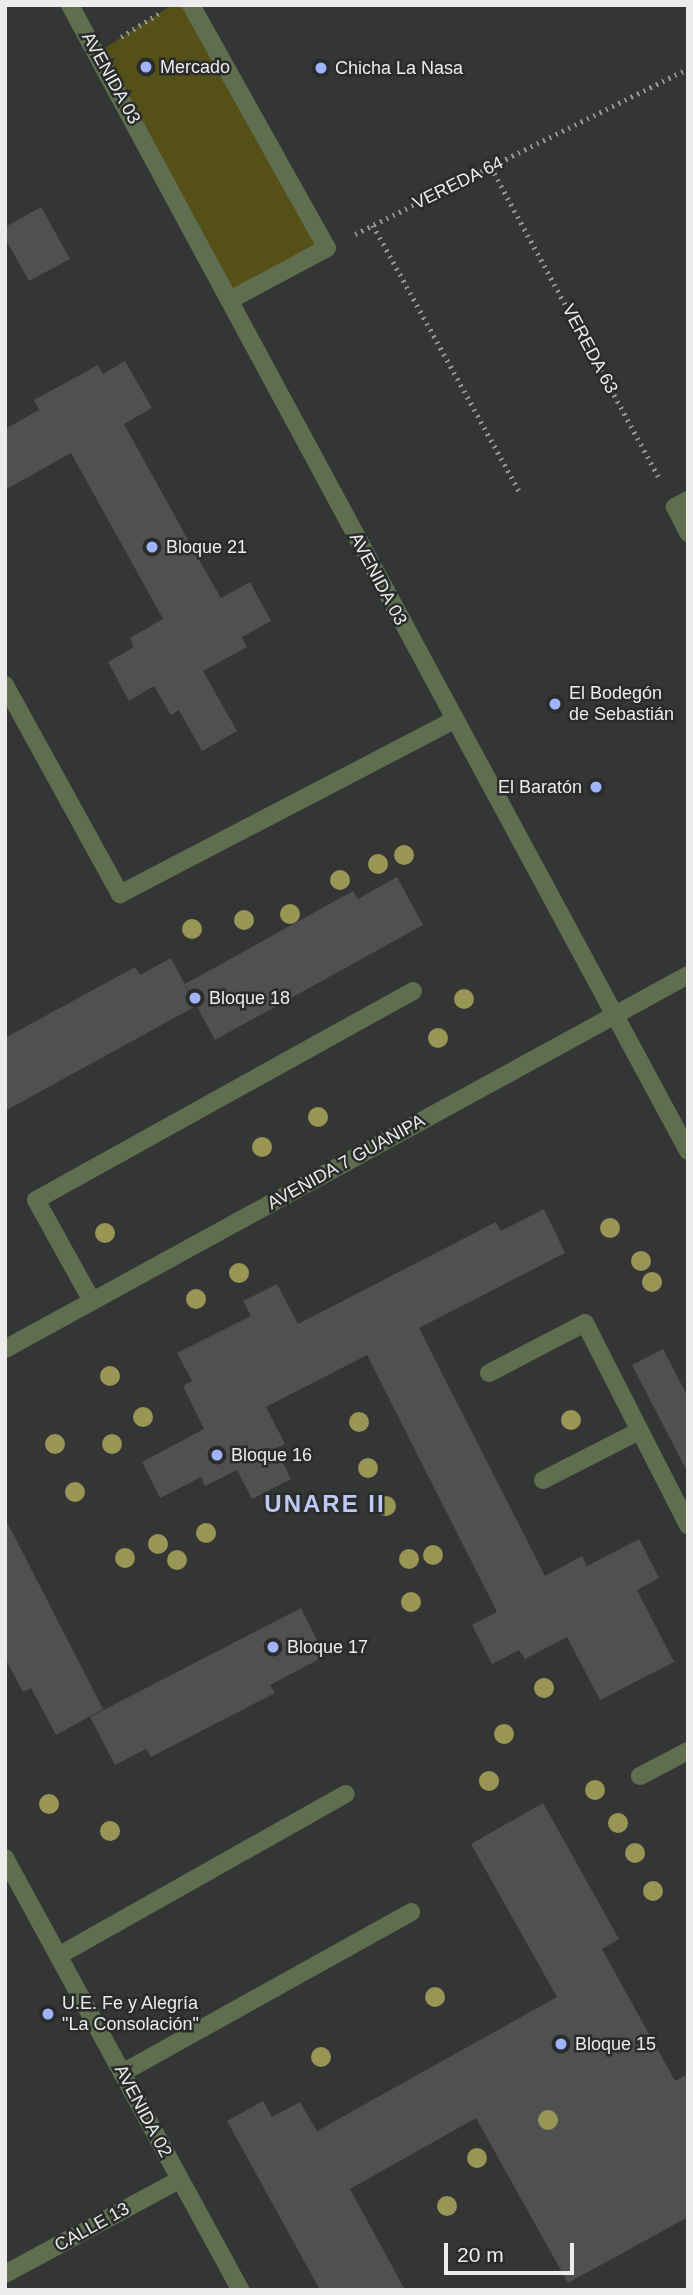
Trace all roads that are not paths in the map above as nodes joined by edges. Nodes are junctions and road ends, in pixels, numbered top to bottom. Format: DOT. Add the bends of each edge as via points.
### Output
graph roads {
  1 [pos="70,5"];
  2 [pos="191,5"];
  3 [pos="230,300"];
  4 [pos="681,504"];
  5 [pos="688,533"];
  6 [pos="5,685"];
  7 [pos="453,721"];
  8 [pos="688,975"];
  9 [pos="413,991"];
  10 [pos="613,1016"];
  11 [pos="688,1150"];
  12 [pos="92,1301"];
  13 [pos="5,1349"];
  14 [pos="489,1373"];
  15 [pos="639,1430"];
  16 [pos="543,1480"];
  17 [pos="688,1525"];
  18 [pos="688,1751"];
  19 [pos="640,1776"];
  20 [pos="346,1794"];
  21 [pos="5,1858"];
  22 [pos="411,1912"];
  23 [pos="58,1956"];
  24 [pos="122,2073"];
  25 [pos="179,2180"];
  26 [pos="5,2274"];
  27 [pos="241,2290"];
  1 -- 3 [label="street, AVENIDA 03"];
  2 -- 3 [label="street" via="327,248"];
  3 -- 7 [label="street, AVENIDA 03"];
  4 -- 5 [label="street"];
  6 -- 7 [label="street" via="120,894"];
  7 -- 10 [label="street, AVENIDA 03"];
  8 -- 10 [label="street, AVENIDA 7 GUANIPA"];
  9 -- 12 [label="street" via="36,1200"];
  10 -- 11 [label="street, AVENIDA 03"];
  10 -- 12 [label="street, AVENIDA 7 GUANIPA"];
  12 -- 13 [label="street, AVENIDA 7 GUANIPA"];
  14 -- 15 [label="street" via="585,1324"];
  15 -- 16 [label="street"];
  15 -- 17 [label="street"];
  18 -- 19 [label="street"];
  20 -- 23 [label="street"];
  21 -- 23 [label="street, AVENIDA 02"];
  22 -- 24 [label="street"];
  23 -- 24 [label="street, AVENIDA 02"];
  24 -- 25 [label="street, AVENIDA 02"];
  25 -- 26 [label="street, CALLE 13"];
  25 -- 27 [label="street, AVENIDA 02"];
}
